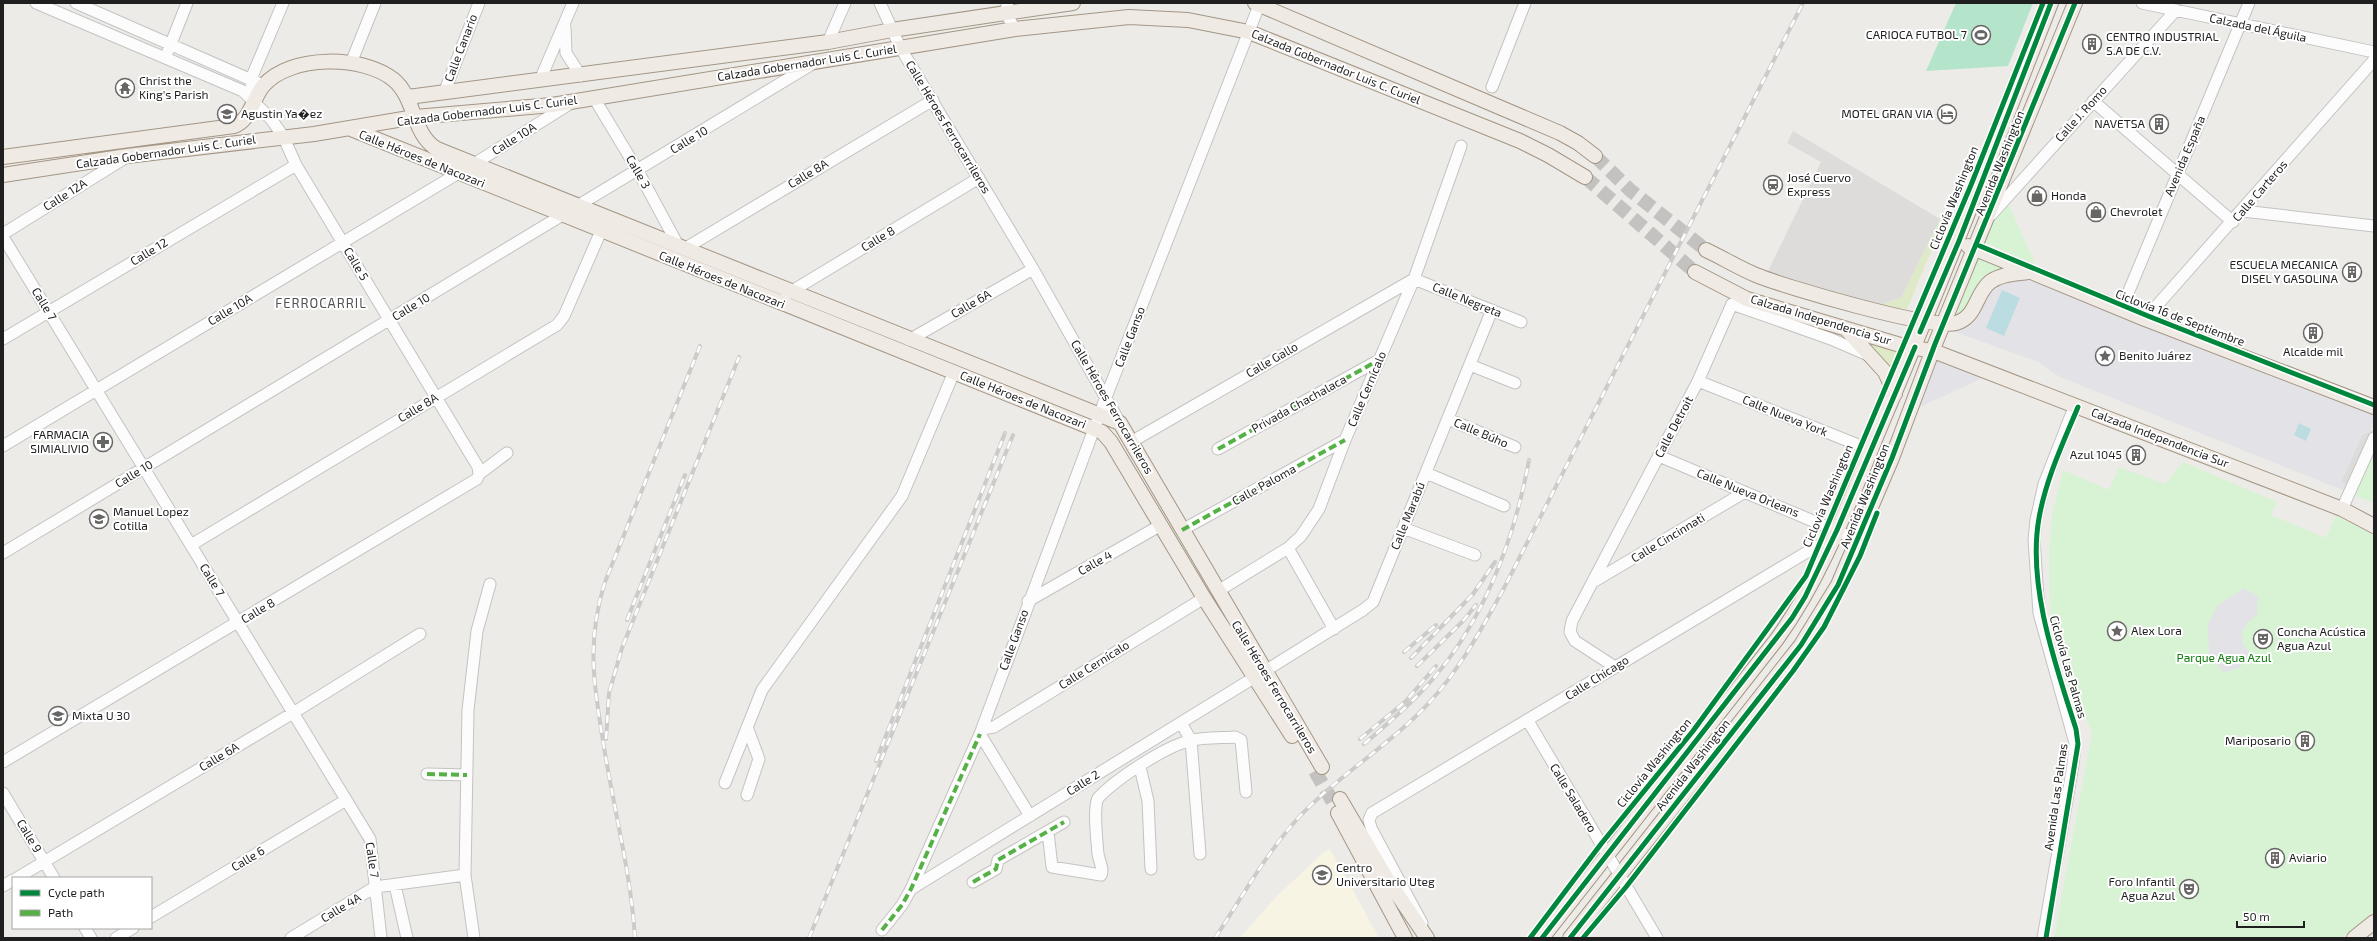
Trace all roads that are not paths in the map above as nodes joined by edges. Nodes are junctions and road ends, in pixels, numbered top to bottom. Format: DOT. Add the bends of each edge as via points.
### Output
graph roads {
  1 [pos="36,3"];
  2 [pos="76,3"];
  3 [pos="187,3"];
  4 [pos="283,3"];
  5 [pos="375,3"];
  6 [pos="479,3"];
  7 [pos="573,3"];
  8 [pos="845,3"];
  9 [pos="880,3"];
  10 [pos="1073,3"];
  11 [pos="1258,3"];
  12 [pos="1525,3"];
  13 [pos="2051,3"];
  14 [pos="2075,3"];
  15 [pos="2142,3"];
  16 [pos="2249,3"];
  17 [pos="92,6"];
  18 [pos="1006,8"];
  19 [pos="2176,10"];
  20 [pos="85,22"];
  21 [pos="565,23"];
  22 [pos="2241,24"];
  23 [pos="1015,29"];
  24 [pos="892,30"];
  25 [pos="1249,32"];
  26 [pos="828,42"];
  27 [pos="170,44"];
  28 [pos="900,47"];
  29 [pos="2374,52"];
  30 [pos="167,59"];
  31 [pos="819,60"];
  32 [pos="2374,60"];
  33 [pos="351,63"];
  34 [pos="581,76"];
  35 [pos="540,80"];
  36 [pos="257,82"];
  37 [pos="1492,87"];
  38 [pos="444,93"];
  39 [pos="408,97"];
  40 [pos="594,98"];
  41 [pos="933,100"];
  42 [pos="575,101"];
  43 [pos="2093,101"];
  44 [pos="253,102"];
  45 [pos="416,117"];
  46 [pos="350,129"];
  47 [pos="283,136"];
  48 [pos="1461,146"];
  49 [pos="127,156"];
  50 [pos="1595,156"];
  51 [pos="3,157"];
  52 [pos="474,164"];
  53 [pos="296,165"];
  54 [pos="638,171"];
  55 [pos="458,174"];
  56 [pos="2178,174"];
  57 [pos="3,175"];
  58 [pos="1585,177"];
  59 [pos="979,178"];
  60 [pos="580,206"];
  61 [pos="2243,211"];
  62 [pos="562,216"];
  63 [pos="1988,218"];
  64 [pos="2233,222"];
  65 [pos="2374,226"];
  66 [pos="601,231"];
  67 [pos="3,235"];
  68 [pos="1959,241"];
  69 [pos="343,242"];
  70 [pos="682,248"];
  71 [pos="1975,249"];
  72 [pos="1706,250"];
  73 [pos="1033,269"];
  74 [pos="1695,272"];
  75 [pos="2030,272"];
  76 [pos="1414,279"];
  77 [pos="791,291"];
  78 [pos="777,301"];
  79 [pos="1492,310"];
  80 [pos="2121,310"];
  81 [pos="48,312"];
  82 [pos="2145,319"];
  83 [pos="390,320"];
  84 [pos="1521,322"];
  85 [pos="1924,322"];
  86 [pos="1944,324"];
  87 [pos="1846,329"];
  88 [pos="3,339"];
  89 [pos="909,340"];
  90 [pos="1914,347"];
  91 [pos="1932,351"];
  92 [pos="1874,358"];
  93 [pos="1379,360"];
  94 [pos="1470,365"];
  95 [pos="954,372"];
  96 [pos="1698,381"];
  97 [pos="1515,384"];
  98 [pos="96,390"];
  99 [pos="1895,394"];
  100 [pos="1106,397"];
  101 [pos="435,398"];
  102 [pos="2075,405"];
  103 [pos="2374,407"];
  104 [pos="1448,419"];
  105 [pos="1097,422"];
  106 [pos="1120,423"];
  107 [pos="2374,438"];
  108 [pos="1345,440"];
  109 [pos="1131,442"];
  110 [pos="3,446"];
  111 [pos="1515,447"];
  112 [pos="1218,449"];
  113 [pos="1871,450"];
  114 [pos="507,453"];
  115 [pos="1659,456"];
  116 [pos="144,468"];
  117 [pos="1426,473"];
  118 [pos="480,474"];
  119 [pos="1745,492"];
  120 [pos="1504,506"];
  121 [pos="2342,510"];
  122 [pos="1161,525"];
  123 [pos="2374,526"];
  124 [pos="1403,528"];
  125 [pos="1182,530"];
  126 [pos="1837,530"];
  127 [pos="1858,540"];
  128 [pos="191,545"];
  129 [pos="1830,545"];
  130 [pos="1288,548"];
  131 [pos="3,553"];
  132 [pos="1475,555"];
  133 [pos="1592,583"];
  134 [pos="490,584"];
  135 [pos="1218,591"];
  136 [pos="1204,598"];
  137 [pos="1028,601"];
  138 [pos="238,623"];
  139 [pos="1334,629"];
  140 [pos="420,634"];
  141 [pos="1615,667"];
  142 [pos="1260,674"];
  143 [pos="293,713"];
  144 [pos="1528,721"];
  145 [pos="1181,723"];
  146 [pos="747,727"];
  147 [pos="981,732"];
  148 [pos="1191,740"];
  149 [pos="3,762"];
  150 [pos="1140,767"];
  151 [pos="1318,769"];
  152 [pos="427,774"];
  153 [pos="468,775"];
  154 [pos="725,783"];
  155 [pos="1246,792"];
  156 [pos="3,793"];
  157 [pos="747,795"];
  158 [pos="346,800"];
  159 [pos="1030,816"];
  160 [pos="1064,822"];
  161 [pos="1048,832"];
  162 [pos="1200,854"];
  163 [pos="1608,856"];
  164 [pos="45,862"];
  165 [pos="1151,869"];
  166 [pos="465,875"];
  167 [pos="1619,875"];
  168 [pos="19,877"];
  169 [pos="53,877"];
  170 [pos="12,881"];
  171 [pos="972,882"];
  172 [pos="394,885"];
  173 [pos="3,886"];
  174 [pos="375,887"];
  175 [pos="911,889"];
  176 [pos="152,916"];
  177 [pos="2374,922"];
  178 [pos="86,929"];
  179 [pos="131,929"];
  180 [pos="882,930"];
  181 [pos="91,938"];
  182 [pos="116,938"];
  183 [pos="291,938"];
  184 [pos="381,938"];
  185 [pos="407,938"];
  186 [pos="474,938"];
  187 [pos="1405,938"];
  188 [pos="1426,938"];
  189 [pos="1542,938"];
  190 [pos="1570,938"];
  191 [pos="1656,938"];
  192 [pos="2043,938"];
  193 [pos="2354,938"];
  1 -- 20 [label="street"];
  2 -- 17 [label="street"];
  3 -- 27 [label="street"];
  4 -- 36 [label="street"];
  5 -- 33 [label="street"];
  6 -- 38 [label="street, Calle Canario"];
  7 -- 21 [label="street"];
  8 -- 26 [label="street"];
  9 -- 24 [label="street, Calle Héroes Ferrocarrileros"];
  10 -- 18 [label="main road, Calzada Gobernador Luis C. Curiel"];
  11 -- 25 [label="street, Calle Ganso"];
  11 -- 50 [label="main road, Calzada Gobernador Luis C. Curiel" via="1560,133"];
  12 -- 37 [label="street"];
  13 -- 68 [label="main road, Avenida Washington"];
  14 -- 63 [label="main road, Avenida Washington"];
  15 -- 19 [label="street, Calzada del Águila"];
  16 -- 22 [label="street, Avenida España"];
  17 -- 20 [label="street"];
  17 -- 27 [label="street"];
  18 -- 23 [label="street"];
  18 -- 24 [label="main road, Calzada Gobernador Luis C. Curiel"];
  19 -- 22 [label="street, Calzada del Águila"];
  19 -- 43 [label="street, Calle J. Romo"];
  20 -- 30 [label="street"];
  21 -- 34 [label="street" via="566,53"];
  21 -- 35 [label="street"];
  22 -- 29 [label="street, Calzada del Águila"];
  22 -- 56 [label="street, Avenida España"];
  23 -- 25 [label="main road, Calzada Gobernador Luis C. Curiel" via="1129,17 1188,20"];
  23 -- 28 [label="main road, Calzada Gobernador Luis C. Curiel"];
  24 -- 26 [label="main road, Calzada Gobernador Luis C. Curiel"];
  24 -- 28 [label="street, Calle Héroes Ferrocarrileros"];
  25 -- 58 [label="main road, Calzada Gobernador Luis C. Curiel" via="1520,141"];
  25 -- 100 [label="street, Calle Ganso"];
  26 -- 34 [label="main road, Calzada Gobernador Luis C. Curiel"];
  27 -- 30 [label="street"];
  27 -- 36 [label="street"];
  28 -- 31 [label="main road, Calzada Gobernador Luis C. Curiel"];
  28 -- 41 [label="street, Calle Héroes Ferrocarrileros"];
  30 -- 44 [label="street" via="244,91"];
  31 -- 40 [label="main road, Calzada Gobernador Luis C. Curiel"];
  31 -- 54 [label="street, Calle 10"];
  32 -- 61 [label="street, Calle Carteros"];
  33 -- 36 [label="main road, Calzada Gobernador Luis C. Curiel" via="307,64"];
  33 -- 39 [label="main road, Calzada Gobernador Luis C. Curiel" via="382,73 394,80"];
  34 -- 35 [label="main road, Calzada Gobernador Luis C. Curiel"];
  35 -- 38 [label="main road, Calzada Gobernador Luis C. Curiel"];
  36 -- 44 [label="main road, Calzada Gobernador Luis C. Curiel"];
  38 -- 39 [label="main road, Calzada Gobernador Luis C. Curiel"];
  39 -- 45 [label="main road, Calle Héroes de Nacozari"];
  40 -- 42 [label="main road, Calzada Gobernador Luis C. Curiel"];
  40 -- 54 [label="street, Calle 3"];
  41 -- 59 [label="street, Calle Héroes Ferrocarrileros"];
  41 -- 70 [label="street, Calle 8A"];
  42 -- 45 [label="main road, Calzada Gobernador Luis C. Curiel"];
  42 -- 52 [label="street, Calle 10A"];
  43 -- 56 [label="street"];
  43 -- 63 [label="street, Calle J. Romo"];
  44 -- 47 [label="street, Calle 5"];
  44 -- 51 [label="main road, Calzada Gobernador Luis C. Curiel" via="244,121 234,126"];
  45 -- 46 [label="main road, Calzada Gobernador Luis C. Curiel"];
  45 -- 52 [label="main road, Calle Héroes de Nacozari" via="423,135 431,145"];
  46 -- 47 [label="main road, Calzada Gobernador Luis C. Curiel"];
  46 -- 55 [label="main road, Calle Héroes de Nacozari"];
  47 -- 49 [label="main road, Calzada Gobernador Luis C. Curiel"];
  47 -- 53 [label="street, Calle 5"];
  48 -- 76 [label="street, Calle Cernícalo"];
  49 -- 57 [label="main road, Calzada Gobernador Luis C. Curiel"];
  49 -- 67 [label="street, Calle 12A"];
  52 -- 60 [label="main road, Calle Héroes de Nacozari"];
  53 -- 69 [label="street, Calle 5"];
  53 -- 81 [label="street, Calle 12"];
  54 -- 60 [label="street, Calle 10"];
  54 -- 70 [label="street, Calle 3"];
  55 -- 62 [label="main road, Calle Héroes de Nacozari"];
  55 -- 69 [label="street, Calle 10A"];
  56 -- 64 [label="street"];
  56 -- 80 [label="street, Avenida España"];
  59 -- 73 [label="street, Calle Héroes Ferrocarrileros"];
  59 -- 77 [label="street, Calle 8"];
  60 -- 62 [label="street, Calle 10"];
  60 -- 70 [label="main road, Calle Héroes de Nacozari"];
  61 -- 64 [label="street, Calle Carteros"];
  61 -- 65 [label="street"];
  62 -- 66 [label="main road, Calle Héroes de Nacozari"];
  62 -- 83 [label="street, Calle 10"];
  63 -- 71 [label="main road, Avenida Washington"];
  64 -- 82 [label="street, Calle Carteros"];
  66 -- 78 [label="main road, Calle Héroes de Nacozari"];
  66 -- 101 [label="street, Calle 8A" via="560,323"];
  67 -- 81 [label="street, Calle 7"];
  68 -- 71 [label="main road"];
  68 -- 85 [label="main road, Avenida Washington"];
  69 -- 83 [label="street, Calle 5"];
  69 -- 98 [label="street, Calle 10A"];
  70 -- 77 [label="main road, Calle Héroes de Nacozari"];
  71 -- 75 [label="main road"];
  71 -- 86 [label="main road, Avenida Washington"];
  72 -- 85 [label="main road, Calzada Independencia Sur" via="1756,275"];
  73 -- 89 [label="street, Calle 6A"];
  73 -- 100 [label="street, Calle Héroes Ferrocarrileros"];
  74 -- 87 [label="main road, Calzada Independencia Sur" via="1747,299"];
  75 -- 80 [label="main road"];
  75 -- 86 [label="main road, Calzada Independencia Sur" via="1996,278 1988,283 1971,313 1964,320 1955,324"];
  76 -- 79 [label="street, Calle Negreta"];
  76 -- 93 [label="street, Calle Cernícalo"];
  76 -- 109 [label="street, Calle Gallo"];
  77 -- 78 [label="street, Calle 8"];
  77 -- 89 [label="main road, Calle Héroes de Nacozari"];
  78 -- 95 [label="main road, Calle Héroes de Nacozari"];
  79 -- 84 [label="street, Calle Negreta"];
  79 -- 94 [label="street, Calle Marabú"];
  80 -- 82 [label="main road"];
  81 -- 88 [label="street, Calle 12"];
  81 -- 98 [label="street, Calle 7"];
  82 -- 103 [label="main road"];
  83 -- 101 [label="street, Calle 5"];
  83 -- 116 [label="street, Calle 10"];
  85 -- 86 [label="main road, Calzada Independencia Sur"];
  85 -- 90 [label="main road, Avenida Washington"];
  86 -- 91 [label="main road, Avenida Washington"];
  87 -- 90 [label="main road, Calzada Independencia Sur"];
  87 -- 92 [label="main road"];
  89 -- 105 [label="main road, Calle Héroes de Nacozari"];
  90 -- 91 [label="main road, Calzada Independencia Sur"];
  90 -- 99 [label="main road, Avenida Washington"];
  91 -- 102 [label="main road, Calzada Independencia Sur"];
  91 -- 127 [label="main road, Avenida Washington"];
  92 -- 96 [label="street, Calle Detroit" via="1831,339 1732,304"];
  92 -- 99 [label="main road" via="1885,372"];
  93 -- 108 [label="street, Calle Cernícalo"];
  93 -- 112 [label="street, Privada Chachalaca"];
  94 -- 97 [label="street"];
  94 -- 104 [label="street, Calle Marabú"];
  95 -- 105 [label="main road, Calle Héroes de Nacozari"];
  95 -- 146 [label="street" via="902,496 762,690"];
  96 -- 113 [label="street, Calle Nueva York"];
  96 -- 115 [label="street, Calle Detroit"];
  98 -- 110 [label="street, Calle 10A"];
  98 -- 116 [label="street, Calle 7"];
  99 -- 113 [label="main road, Avenida Washington"];
  100 -- 105 [label="street, Calle Ganso"];
  100 -- 106 [label="street, Calle Héroes Ferrocarrileros"];
  101 -- 118 [label="street, Calle 5"];
  101 -- 128 [label="street, Calle 8A"];
  102 -- 121 [label="main road, Calzada Independencia Sur"];
  102 -- 192 [label="street, Avenida Las Palmas" via="2044,484 2034,539 2039,613 2075,743"];
  104 -- 111 [label="street, Calle Búho"];
  104 -- 117 [label="street, Calle Marabú"];
  105 -- 106 [label="main road, Calle Héroes de Nacozari"];
  105 -- 122 [label="main road, Calle Héroes Ferrocarrileros"];
  105 -- 137 [label="street, Calle Ganso"];
  106 -- 109 [label="main road, Calle Héroes Ferrocarrileros"];
  107 -- 121 [label="street"];
  108 -- 125 [label="street, Calle Paloma"];
  108 -- 130 [label="street, Calle Cernícalo" via="1319,509 1301,536"];
  109 -- 125 [label="main road, Calle Héroes Ferrocarrileros"];
  113 -- 126 [label="main road, Avenida Washington"];
  114 -- 118 [label="street, Calle 8"];
  115 -- 119 [label="street, Calle Nueva Orleans"];
  115 -- 133 [label="street, Calle Detroit"];
  116 -- 128 [label="street, Calle 7"];
  116 -- 131 [label="street, Calle 10"];
  117 -- 120 [label="street"];
  117 -- 124 [label="street, Calle Marabú"];
  118 -- 138 [label="street, Calle 8" via="476,479"];
  119 -- 126 [label="street, Calle Nueva Orleans"];
  119 -- 133 [label="street, Calle Cincinnati"];
  121 -- 123 [label="main road, Calzada Independencia Sur"];
  122 -- 136 [label="main road, Calle Héroes Ferrocarrileros"];
  122 -- 137 [label="street, Calle 4"];
  124 -- 132 [label="street"];
  124 -- 139 [label="street, Calle Marabú" via="1373,602"];
  125 -- 135 [label="main road, Calle Héroes Ferrocarrileros"];
  126 -- 127 [label="street, Calle Nueva Orleans"];
  126 -- 129 [label="main road, Avenida Washington"];
  127 -- 167 [label="main road, Avenida Washington" via="1831,598 1801,645"];
  128 -- 138 [label="street, Calle 7"];
  129 -- 141 [label="street, Calle Chicago" via="1817,546"];
  129 -- 163 [label="main road, Avenida Washington" via="1792,618"];
  130 -- 135 [label="street, Calle Cernícalo"];
  130 -- 139 [label="street"];
  133 -- 141 [label="street, Calle Detroit" via="1572,621 1570,632 1575,641"];
  134 -- 153 [label="street" via="477,631 472,665 468,710"];
  135 -- 142 [label="main road, Calle Héroes Ferrocarrileros"];
  136 -- 142 [label="main road, Calle Héroes Ferrocarrileros"];
  136 -- 147 [label="street, Calle Cernícalo" via="994,727"];
  137 -- 147 [label="street, Calle Ganso"];
  138 -- 143 [label="street, Calle 7"];
  138 -- 149 [label="street, Calle 8"];
  139 -- 142 [label="street, Calle Marabú"];
  140 -- 143 [label="street, Calle 6A"];
  141 -- 144 [label="street, Calle Chicago"];
  142 -- 145 [label="street, Calle 2"];
  142 -- 151 [label="main road, Calle Héroes Ferrocarrileros"];
  143 -- 158 [label="street, Calle 7"];
  143 -- 164 [label="street, Calle 6A"];
  144 -- 163 [label="street, Calle Saladero"];
  144 -- 188 [label="street, Calle Chicago" via="1372,813 1369,820 1371,828 1419,915"];
  145 -- 148 [label="street"];
  145 -- 159 [label="street, Calle 2"];
  146 -- 154 [label="street"];
  146 -- 157 [label="street" via="759,759"];
  147 -- 159 [label="street"];
  147 -- 175 [label="street, Calle Ganso"];
  148 -- 150 [label="street" via="1176,745"];
  148 -- 155 [label="street" via="1235,737 1241,740"];
  148 -- 162 [label="street"];
  150 -- 161 [label="street" via="1115,783 1097,800 1098,854 1103,870 1101,875 1052,867"];
  150 -- 165 [label="street" via="1148,801"];
  152 -- 153 [label="street"];
  153 -- 166 [label="street"];
  156 -- 164 [label="street, Calle 9"];
  158 -- 174 [label="street, Calle 7" via="370,839"];
  158 -- 176 [label="street, Calle 6"];
  159 -- 175 [label="street, Calle 2"];
  160 -- 161 [label="street"];
  161 -- 171 [label="street" via="998,860 996,869"];
  163 -- 167 [label="street, Calle Saladero"];
  163 -- 189 [label="main road, Avenida Washington"];
  164 -- 168 [label="street, Calle 6A"];
  164 -- 169 [label="street, Calle 9"];
  166 -- 172 [label="street, Calle 4A"];
  166 -- 186 [label="street"];
  167 -- 190 [label="main road, Avenida Washington"];
  167 -- 191 [label="street, Calle Saladero"];
  170 -- 173 [label="street"];
  172 -- 174 [label="street, Calle 4A"];
  172 -- 185 [label="street"];
  174 -- 183 [label="street, Calle 4A"];
  174 -- 184 [label="street, Calle 7"];
  175 -- 180 [label="street, Calle Ganso"];
  177 -- 193 [label="main road"];
  178 -- 181 [label="street"];
  179 -- 182 [label="street"];
  187 -- 188 [label="main road" via="1337,802"];
}
